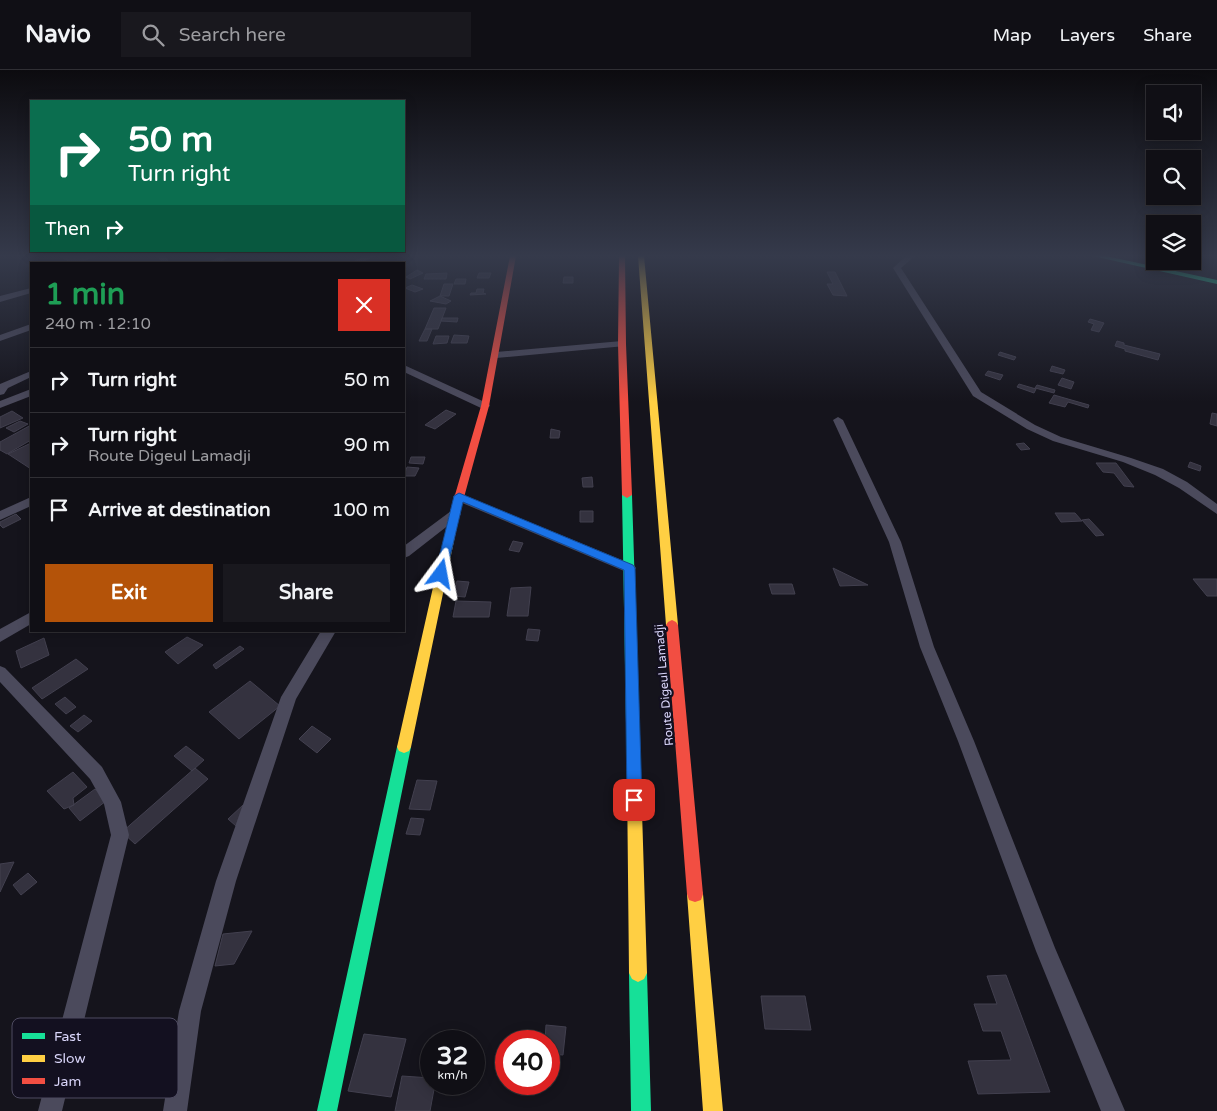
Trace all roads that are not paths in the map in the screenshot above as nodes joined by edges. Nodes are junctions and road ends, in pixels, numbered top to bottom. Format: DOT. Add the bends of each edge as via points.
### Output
graph roads {
  1 [pos="505,305"];
  2 [pos="622,305"];
  3 [pos="645,305"];
  4 [pos="920,305"];
  5 [pos="30,327"];
  6 [pos="0,338"];
  7 [pos="622,344"];
  8 [pos="496,355"];
  9 [pos="407,373"];
  10 [pos="30,374"];
  11 [pos="0,392"];
  12 [pos="30,392"];
  13 [pos="0,405"];
  14 [pos="485,406"];
  15 [pos="838,420"];
  16 [pos="459,496"];
  17 [pos="30,501"];
  18 [pos="1217,510"];
  19 [pos="455,514"];
  20 [pos="0,516"];
  21 [pos="405,552"];
  22 [pos="629,568"];
  23 [pos="30,618"];
  24 [pos="328,632"];
  25 [pos="0,636"];
  26 [pos="0,672"];
  27 [pos="74,1018"];
  28 [pos="178,1091"];
  29 [pos="53,1098"];
  30 [pos="177,1098"];
  31 [pos="50,1111"];
  32 [pos="175,1111"];
  33 [pos="327,1111"];
  34 [pos="641,1111"];
  35 [pos="713,1111"];
  36 [pos="1113,1111"];
  1 -- 8 [label="main road"];
  2 -- 7 [label="main road"];
  3 -- 35 [label="main road, Route Digeul Lamadji"];
  4 -- 18 [label="street" via="977,394 1030,428 1159,472"];
  5 -- 6 [label="street"];
  7 -- 8 [label="street"];
  7 -- 22 [label="main road"];
  8 -- 14 [label="main road"];
  9 -- 14 [label="street"];
  10 -- 11 [label="street" via="4,386"];
  12 -- 13 [label="street"];
  14 -- 16 [label="main road"];
  15 -- 36 [label="street" via="895,542 927,647 1046,952"];
  16 -- 19 [label="main road"];
  16 -- 22 [label="street"];
  17 -- 20 [label="street"];
  19 -- 21 [label="street"];
  19 -- 33 [label="main road"];
  22 -- 34 [label="main road"];
  23 -- 25 [label="street"];
  24 -- 28 [label="street" via="289,698 226,881 190,1011"];
  26 -- 27 [label="street" via="96,773 112,802 120,835"];
  29 -- 31 [label="street"];
  30 -- 32 [label="street"];
}
